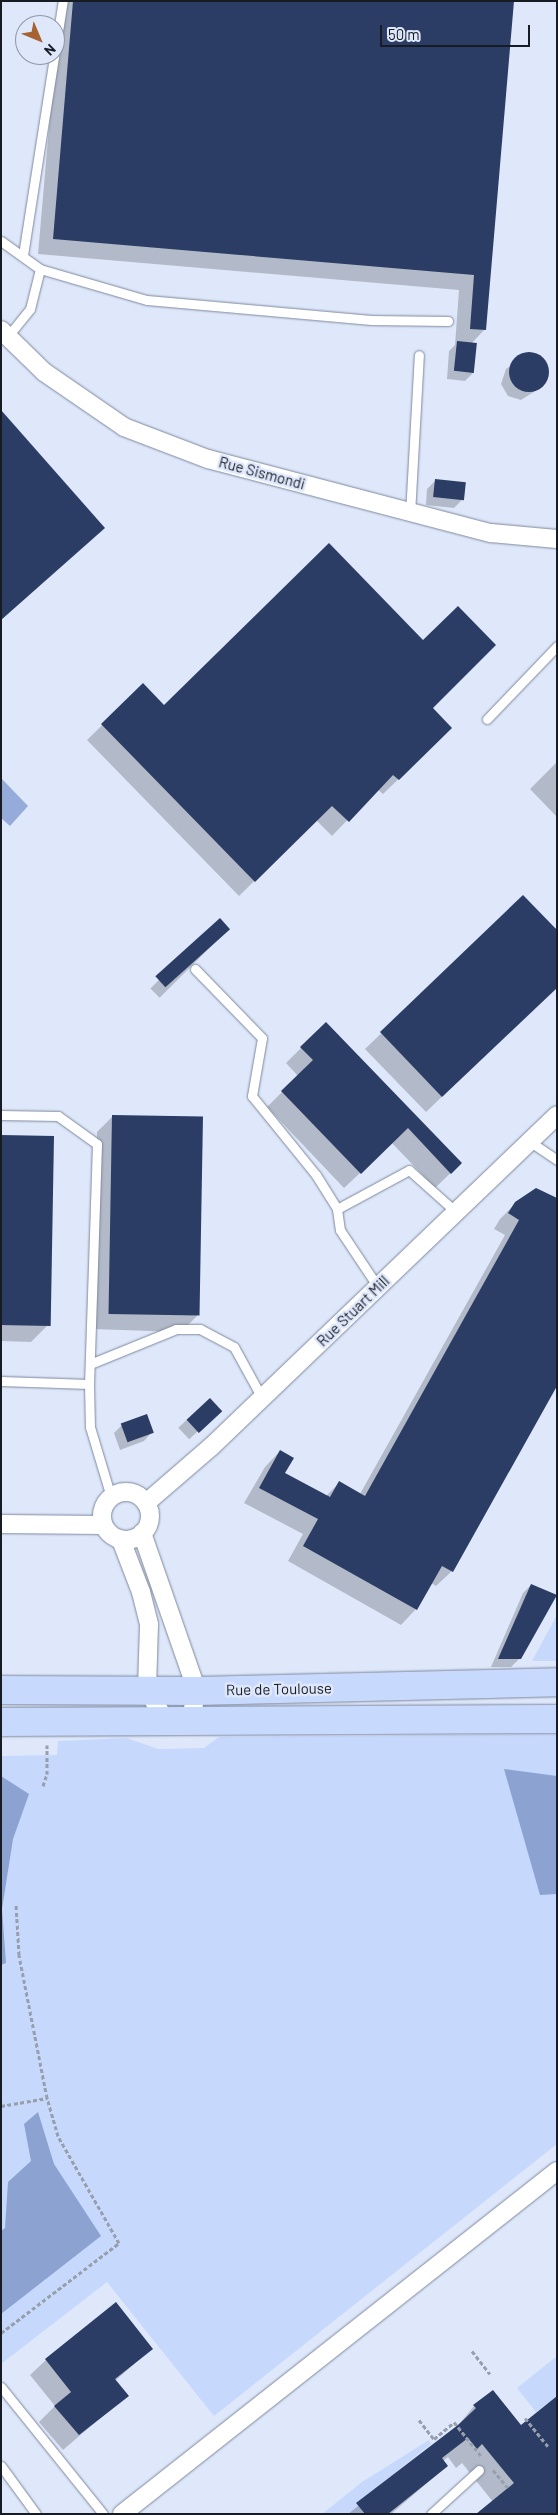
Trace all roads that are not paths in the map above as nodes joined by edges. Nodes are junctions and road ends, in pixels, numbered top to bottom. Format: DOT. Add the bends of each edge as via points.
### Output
graph roads {
  1 [pos="63,1"];
  2 [pos="1,241"];
  3 [pos="23,255"];
  4 [pos="40,269"];
  5 [pos="448,321"];
  6 [pos="5,333"];
  7 [pos="419,355"];
  8 [pos="417,516"];
  9 [pos="557,539"];
  10 [pos="557,646"];
  11 [pos="487,720"];
  12 [pos="195,969"];
  13 [pos="1,1115"];
  14 [pos="557,1115"];
  15 [pos="529,1141"];
  16 [pos="557,1160"];
  17 [pos="338,1209"];
  18 [pos="456,1212"];
  19 [pos="378,1287"];
  20 [pos="90,1364"];
  21 [pos="1,1381"];
  22 [pos="89,1384"];
  23 [pos="262,1398"];
  24 [pos="110,1497"];
  25 [pos="146,1503"];
  26 [pos="1,1524"];
  27 [pos="103,1525"];
  28 [pos="142,1533"];
  29 [pos="121,1540"];
  30 [pos="557,1682"];
  31 [pos="147,1689"];
  32 [pos="1,1690"];
  33 [pos="197,1691"];
  34 [pos="557,1719"];
  35 [pos="1,1722"];
  36 [pos="178,1722"];
  37 [pos="557,2171"];
  38 [pos="1,2387"];
  39 [pos="1,2466"];
  40 [pos="479,2470"];
  41 [pos="36,2514"];
  42 [pos="103,2514"];
  43 [pos="122,2514"];
  44 [pos="431,2514"];
  1 -- 3 [label="lane"];
  2 -- 3 [label="lane"];
  3 -- 4 [label="lane"];
  4 -- 5 [label="lane" via="147,300 371,320"];
  4 -- 6 [label="lane" via="30,309"];
  6 -- 8 [label="street, Rue Sismondi" via="44,372 124,427 208,458"];
  7 -- 8 [label="lane" via="413,471"];
  8 -- 9 [label="street, Rue Sismondi" via="491,533"];
  10 -- 11 [label="lane"];
  12 -- 17 [label="lane" via="262,1038 252,1096 316,1175"];
  13 -- 20 [label="lane" via="58,1116 97,1144"];
  14 -- 15 [label="street, Rue Stuart Mill"];
  15 -- 16 [label="lane"];
  15 -- 18 [label="street, Rue Stuart Mill"];
  17 -- 18 [label="lane" via="410,1170"];
  17 -- 19 [label="lane" via="340,1230"];
  18 -- 19 [label="street, Rue Stuart Mill"];
  19 -- 23 [label="street, Rue Stuart Mill"];
  20 -- 22 [label="lane"];
  20 -- 23 [label="lane" via="176,1330 200,1329 234,1347"];
  21 -- 22 [label="lane"];
  22 -- 24 [label="lane" via="90,1426"];
  23 -- 25 [label="street, Rue Stuart Mill"];
  24 -- 25 [label="street" via="126,1491"];
  24 -- 27 [label="street" via="102,1510"];
  25 -- 28 [label="street" via="150,1519"];
  26 -- 27 [label="street"];
  27 -- 29 [label="street"];
  28 -- 29 [label="street"];
  28 -- 33 [label="street"];
  29 -- 31 [label="street" via="141,1592 149,1625"];
  30 -- 33 [label="main road, Rue de Toulouse"];
  31 -- 32 [label="main road, Rue de Toulouse"];
  31 -- 33 [label="main road, Rue de Toulouse"];
  31 -- 36 [label="street"];
  33 -- 36 [label="street"];
  34 -- 36 [label="main road"];
  35 -- 36 [label="main road"];
  37 -- 43 [label="street"];
  38 -- 42 [label="lane"];
  39 -- 41 [label="lane"];
  40 -- 44 [label="lane"];
}
